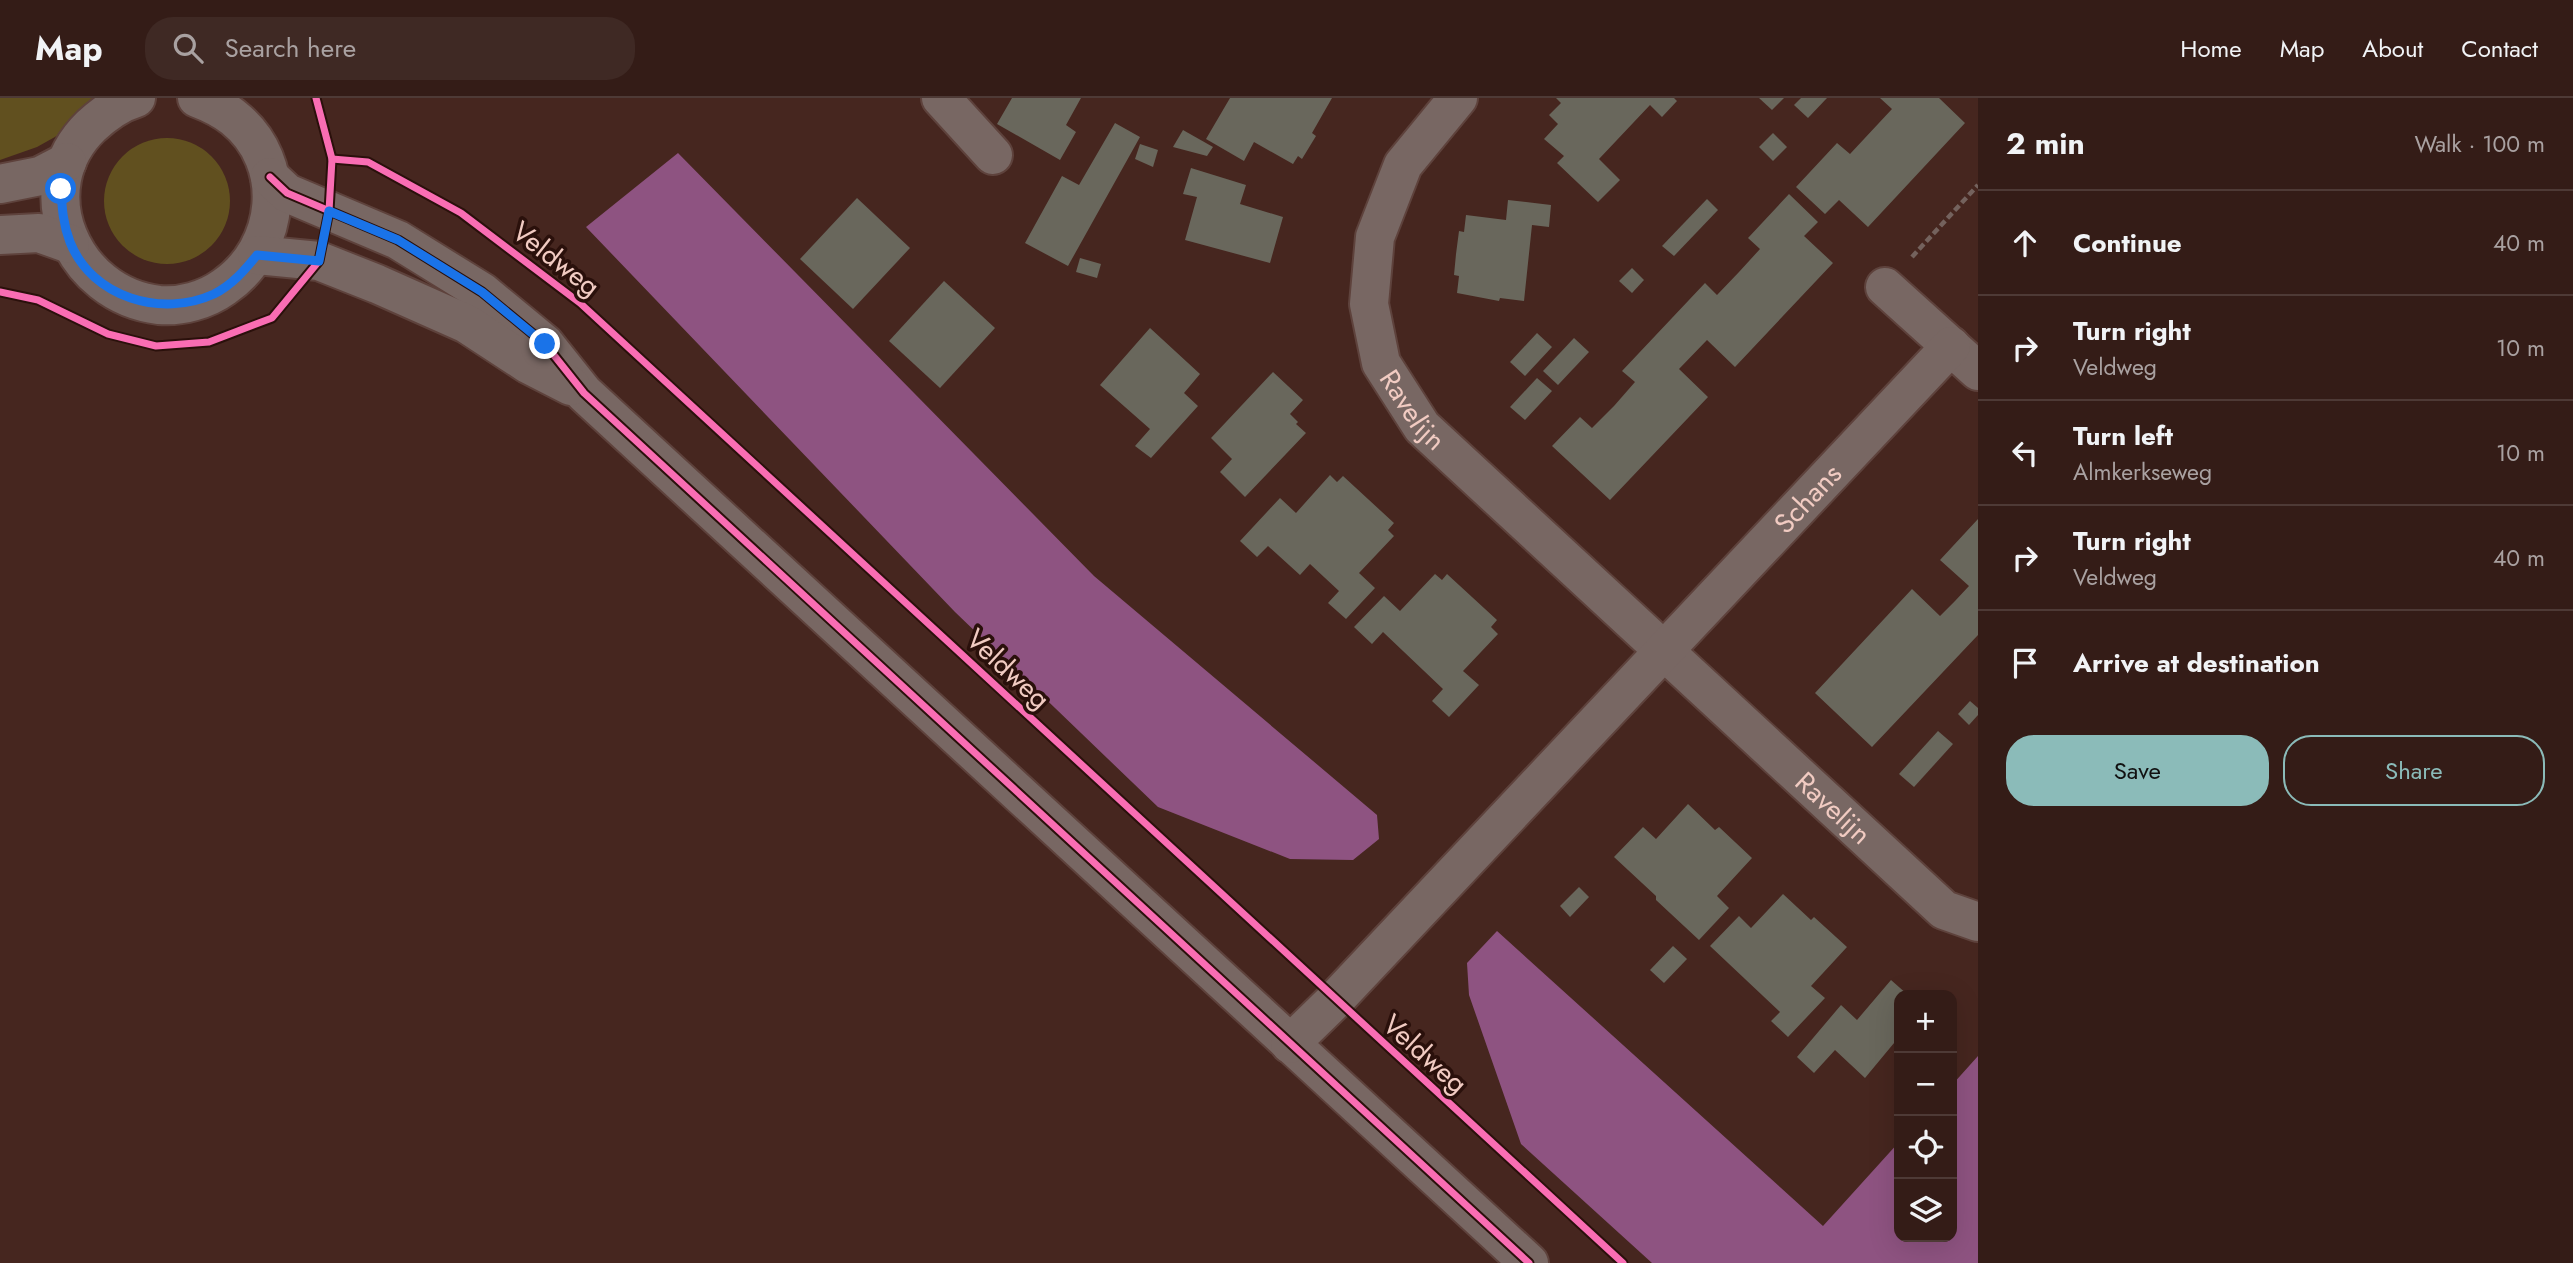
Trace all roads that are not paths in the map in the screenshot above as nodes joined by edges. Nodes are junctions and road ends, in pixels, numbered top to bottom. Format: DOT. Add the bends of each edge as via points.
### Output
graph roads {
  1 [pos="133,98"];
  2 [pos="941,98"];
  3 [pos="1458,98"];
  4 [pos="208,101"];
  5 [pos="993,155"];
  6 [pos="67,162"];
  7 [pos="270,177"];
  8 [pos="0,184"];
  9 [pos="0,235"];
  10 [pos="70,244"];
  11 [pos="257,255"];
  12 [pos="1885,286"];
  13 [pos="1951,346"];
  14 [pos="1978,371"];
  15 [pos="584,393"];
  16 [pos="1664,650"];
  17 [pos="1978,922"];
  18 [pos="1290,1044"];
  19 [pos="1529,1263"];
  1 -- 6 [label="street" via="104,113 82,135"];
  2 -- 5 [label="street"];
  3 -- 16 [label="street, Ravelijn" via="1403,165 1375,237 1369,304 1381,363 1422,427"];
  4 -- 7 [label="street" via="251,135"];
  6 -- 8 [label="street" via="40,176"];
  6 -- 10 [label="street" via="61,189 62,217"];
  7 -- 11 [label="street" via="271,217"];
  7 -- 15 [label="street" via="288,193 398,240 482,292 545,344"];
  9 -- 10 [label="street" via="39,233"];
  10 -- 11 [label="street" via="86,268 107,287 160,305 189,303 216,293 239,277"];
  11 -- 15 [label="street" via="319,261 377,284 467,324"];
  12 -- 13 [label="street"];
  13 -- 14 [label="street"];
  13 -- 16 [label="street, Schans"];
  15 -- 18 [label="street"];
  16 -- 17 [label="street, Ravelijn" via="1944,910"];
  16 -- 18 [label="street"];
  18 -- 19 [label="street"];
}
